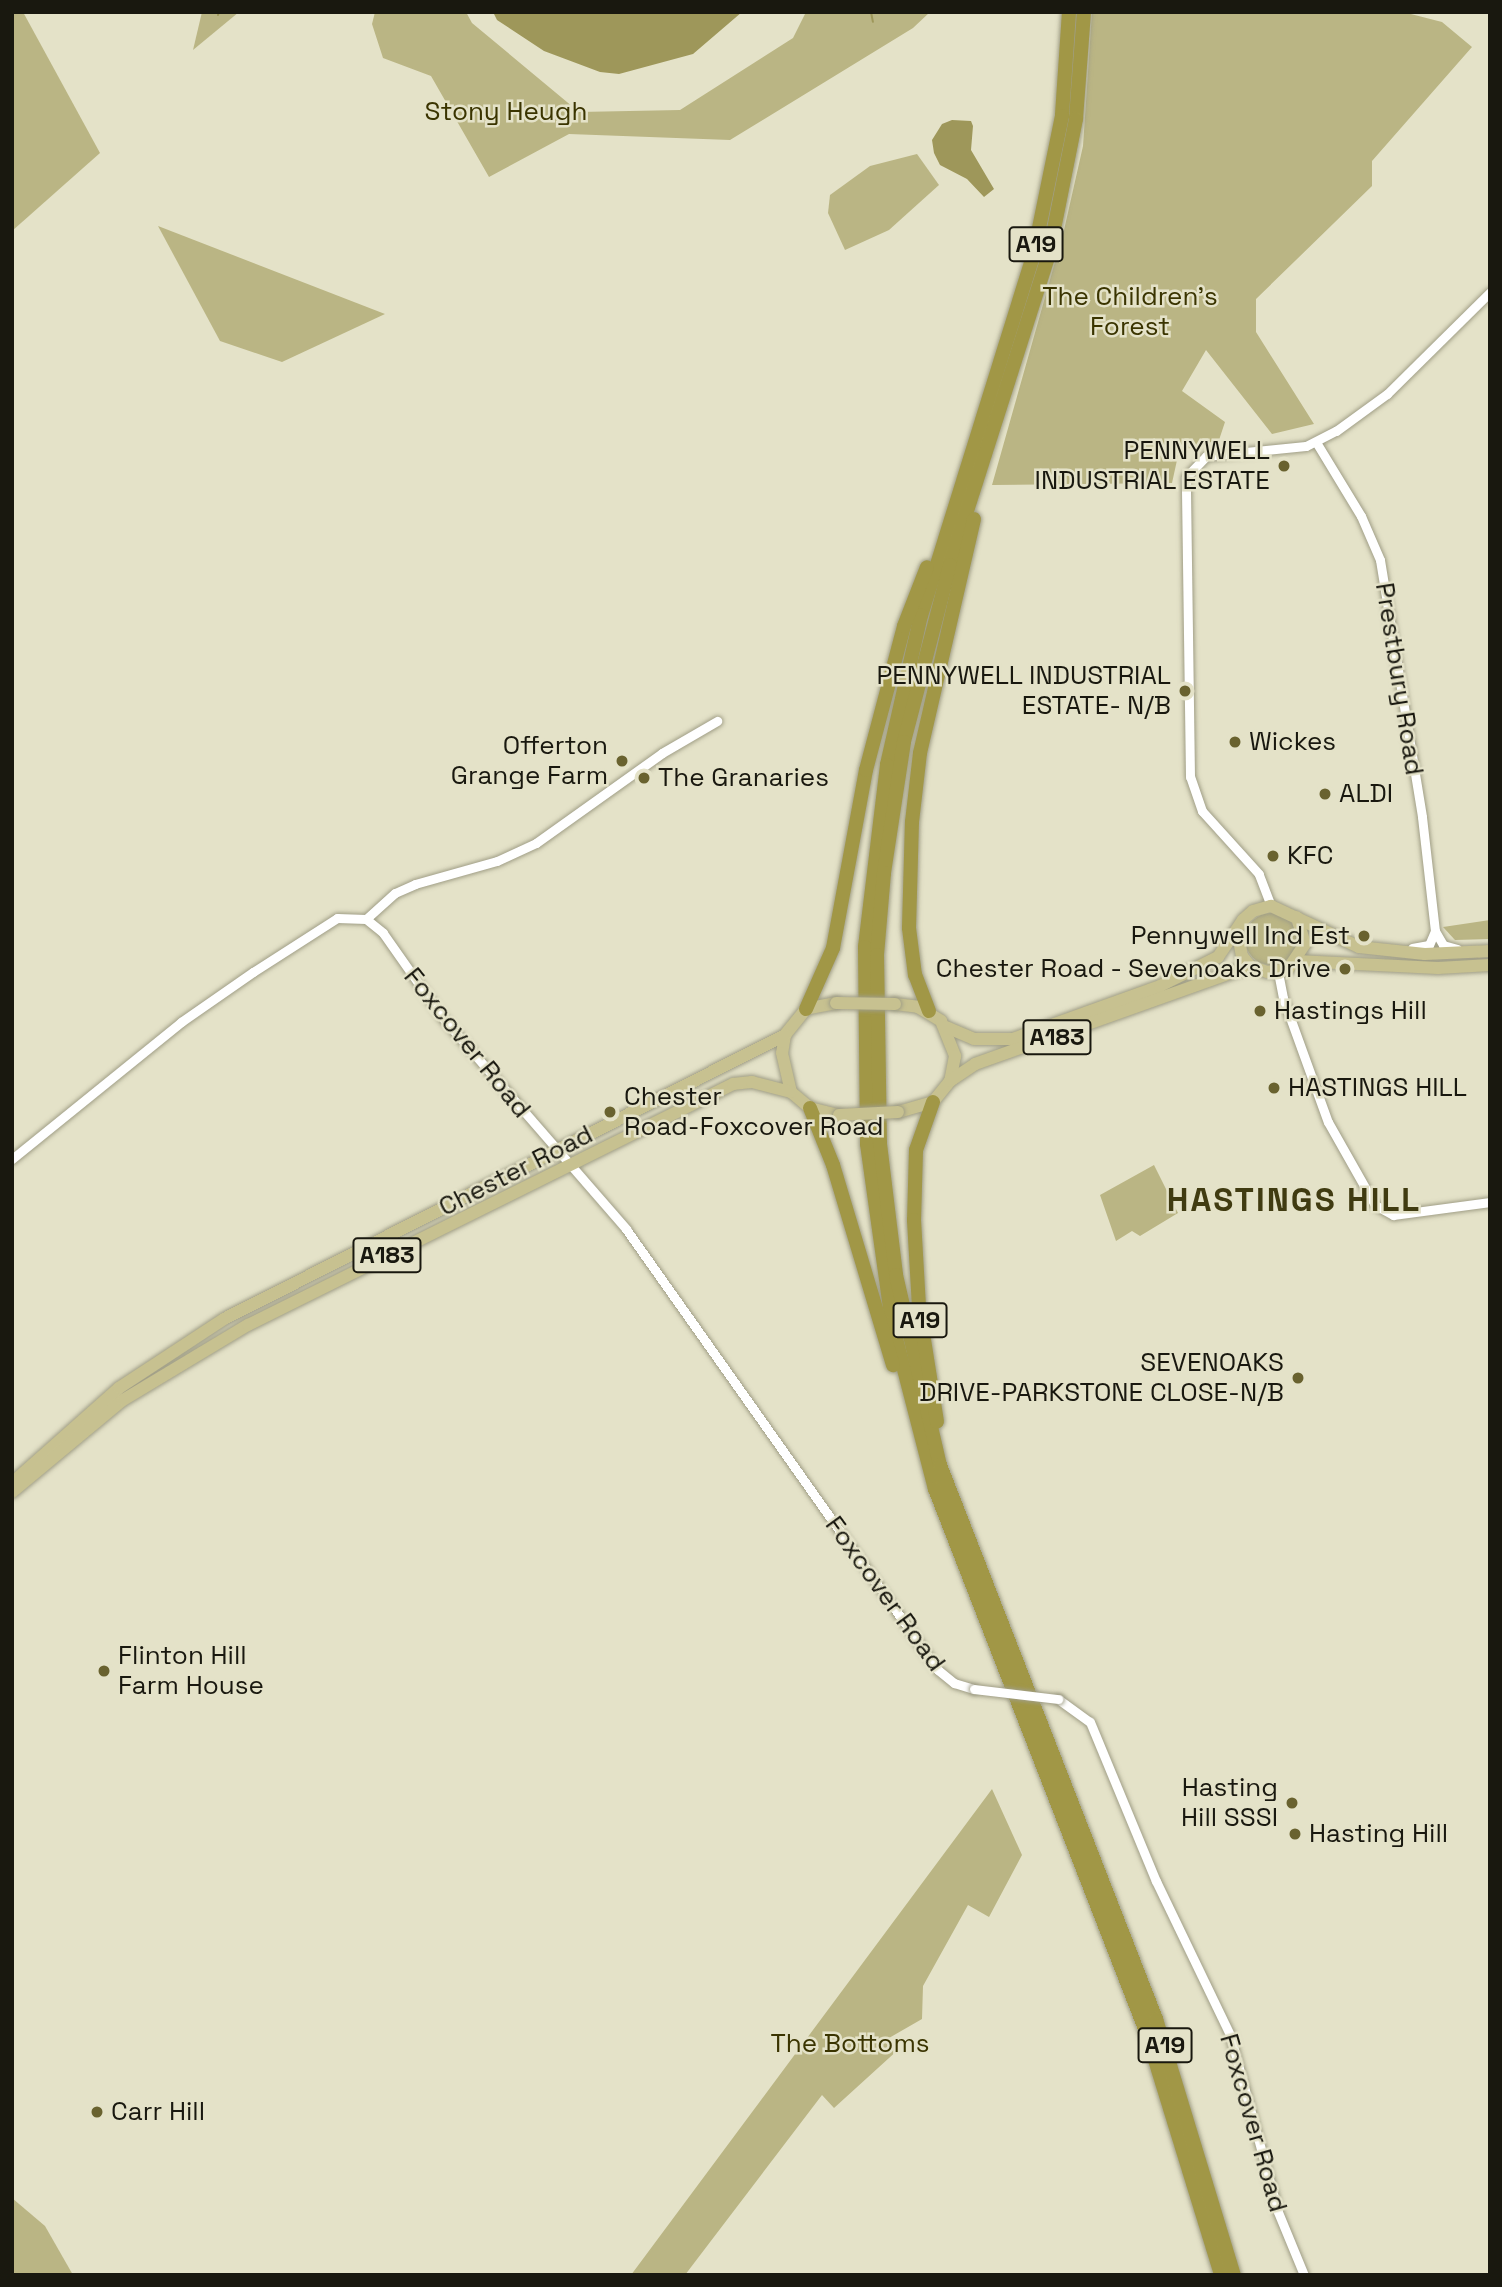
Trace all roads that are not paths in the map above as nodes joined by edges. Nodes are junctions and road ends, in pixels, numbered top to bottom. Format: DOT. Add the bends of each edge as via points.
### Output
graph roads {
  1 [pos="1069,12"];
  2 [pos="1084,12"];
  3 [pos="1490,292"];
  4 [pos="999,418"];
  5 [pos="1316,442"];
  6 [pos="966,467"];
  7 [pos="717,721"];
  8 [pos="1270,905"];
  9 [pos="1297,917"];
  10 [pos="366,919"];
  11 [pos="1435,931"];
  12 [pos="1238,934"];
  13 [pos="1381,950"];
  14 [pos="1484,951"];
  15 [pos="1297,961"];
  16 [pos="1490,965"];
  17 [pos="1250,966"];
  18 [pos="1278,972"];
  19 [pos="806,1009"];
  20 [pos="929,1012"];
  21 [pos="946,1027"];
  22 [pos="785,1035"];
  23 [pos="950,1081"];
  24 [pos="791,1092"];
  25 [pos="933,1102"];
  26 [pos="810,1108"];
  27 [pos="557,1151"];
  28 [pos="12,1159"];
  29 [pos="570,1168"];
  30 [pos="1490,1202"];
  31 [pos="12,1483"];
  32 [pos="935,1489"];
  33 [pos="12,1492"];
  34 [pos="966,1537"];
  35 [pos="1221,2275"];
  36 [pos="1234,2275"];
  37 [pos="1304,2275"];
  1 -- 6 [label="highway, A19" via="1062,116 1045,205 1013,327"];
  2 -- 4 [label="highway, A19" via="1070,160 1049,254"];
  3 -- 5 [label="street" via="1387,394"];
  4 -- 20 [label="highway" via="920,753 909,928 915,975"];
  4 -- 34 [label="highway, A19" via="950,565 917,684 893,807 877,955 880,1144 896,1275 920,1390"];
  5 -- 8 [label="street" via="1206,456 1193,466 1185,487 1189,777 1202,811 1259,874"];
  5 -- 11 [label="street, Prestbury Road" via="1361,516 1380,560 1422,817"];
  6 -- 19 [label="highway" via="904,626 855,819 833,948"];
  6 -- 32 [label="highway, A19" via="921,615 889,754 872,876 863,994 867,1144 883,1276"];
  7 -- 10 [label="street" via="626,778 537,843 415,884 395,893"];
  8 -- 9 [label="main road"];
  8 -- 12 [label="main road, A183" via="1254,911"];
  9 -- 13 [label="main road" via="1328,936"];
  9 -- 15 [label="main road" via="1305,944"];
  10 -- 27 [label="street, Foxcover Road" via="383,933 442,1017"];
  10 -- 28 [label="street" via="337,918 253,972 181,1023"];
  11 -- 13 [label="street" via="1424,947"];
  11 -- 14 [label="street" via="1443,945"];
  12 -- 17 [label="main road" via="1242,956"];
  12 -- 21 [label="main road, A183" via="1218,957 1192,972 1013,1039 986,1041"];
  13 -- 14 [label="main road"];
  15 -- 16 [label="main road" via="1438,968"];
  15 -- 18 [label="main road"];
  17 -- 18 [label="main road"];
  17 -- 23 [label="main road, A183" via="975,1064"];
  18 -- 30 [label="street" via="1328,1122 1383,1211 1402,1214"];
  19 -- 20 [label="main road, bridge" via="836,1003 895,1004"];
  19 -- 22 [label="main road"];
  20 -- 21 [label="main road"];
  21 -- 23 [label="main road" via="955,1056"];
  22 -- 24 [label="main road" via="782,1053"];
  22 -- 27 [label="main road, Chester Road / A183"];
  23 -- 25 [label="main road"];
  24 -- 26 [label="main road"];
  24 -- 29 [label="main road, Chester Road / A183" via="752,1082 733,1084"];
  25 -- 26 [label="main road, bridge" via="898,1112 839,1115"];
  25 -- 34 [label="highway, A19" via="916,1150 919,1308 936,1417"];
  26 -- 32 [label="highway" via="833,1164 914,1437"];
  27 -- 29 [label="street, Foxcover Road"];
  27 -- 31 [label="main road, Chester Road / A183" via="289,1284 179,1346 63,1434"];
  29 -- 33 [label="main road, Chester Road / A183" via="203,1349 123,1400"];
  29 -- 37 [label="street, Foxcover Road, bridge" via="626,1229 938,1670 954,1683 974,1689 1058,1699 1090,1722 1166,1901 1230,2035 1278,2212"];
  32 -- 35 [label="highway, A19" via="1147,2034"];
  34 -- 36 [label="highway, A19" via="1156,2019"];
}
